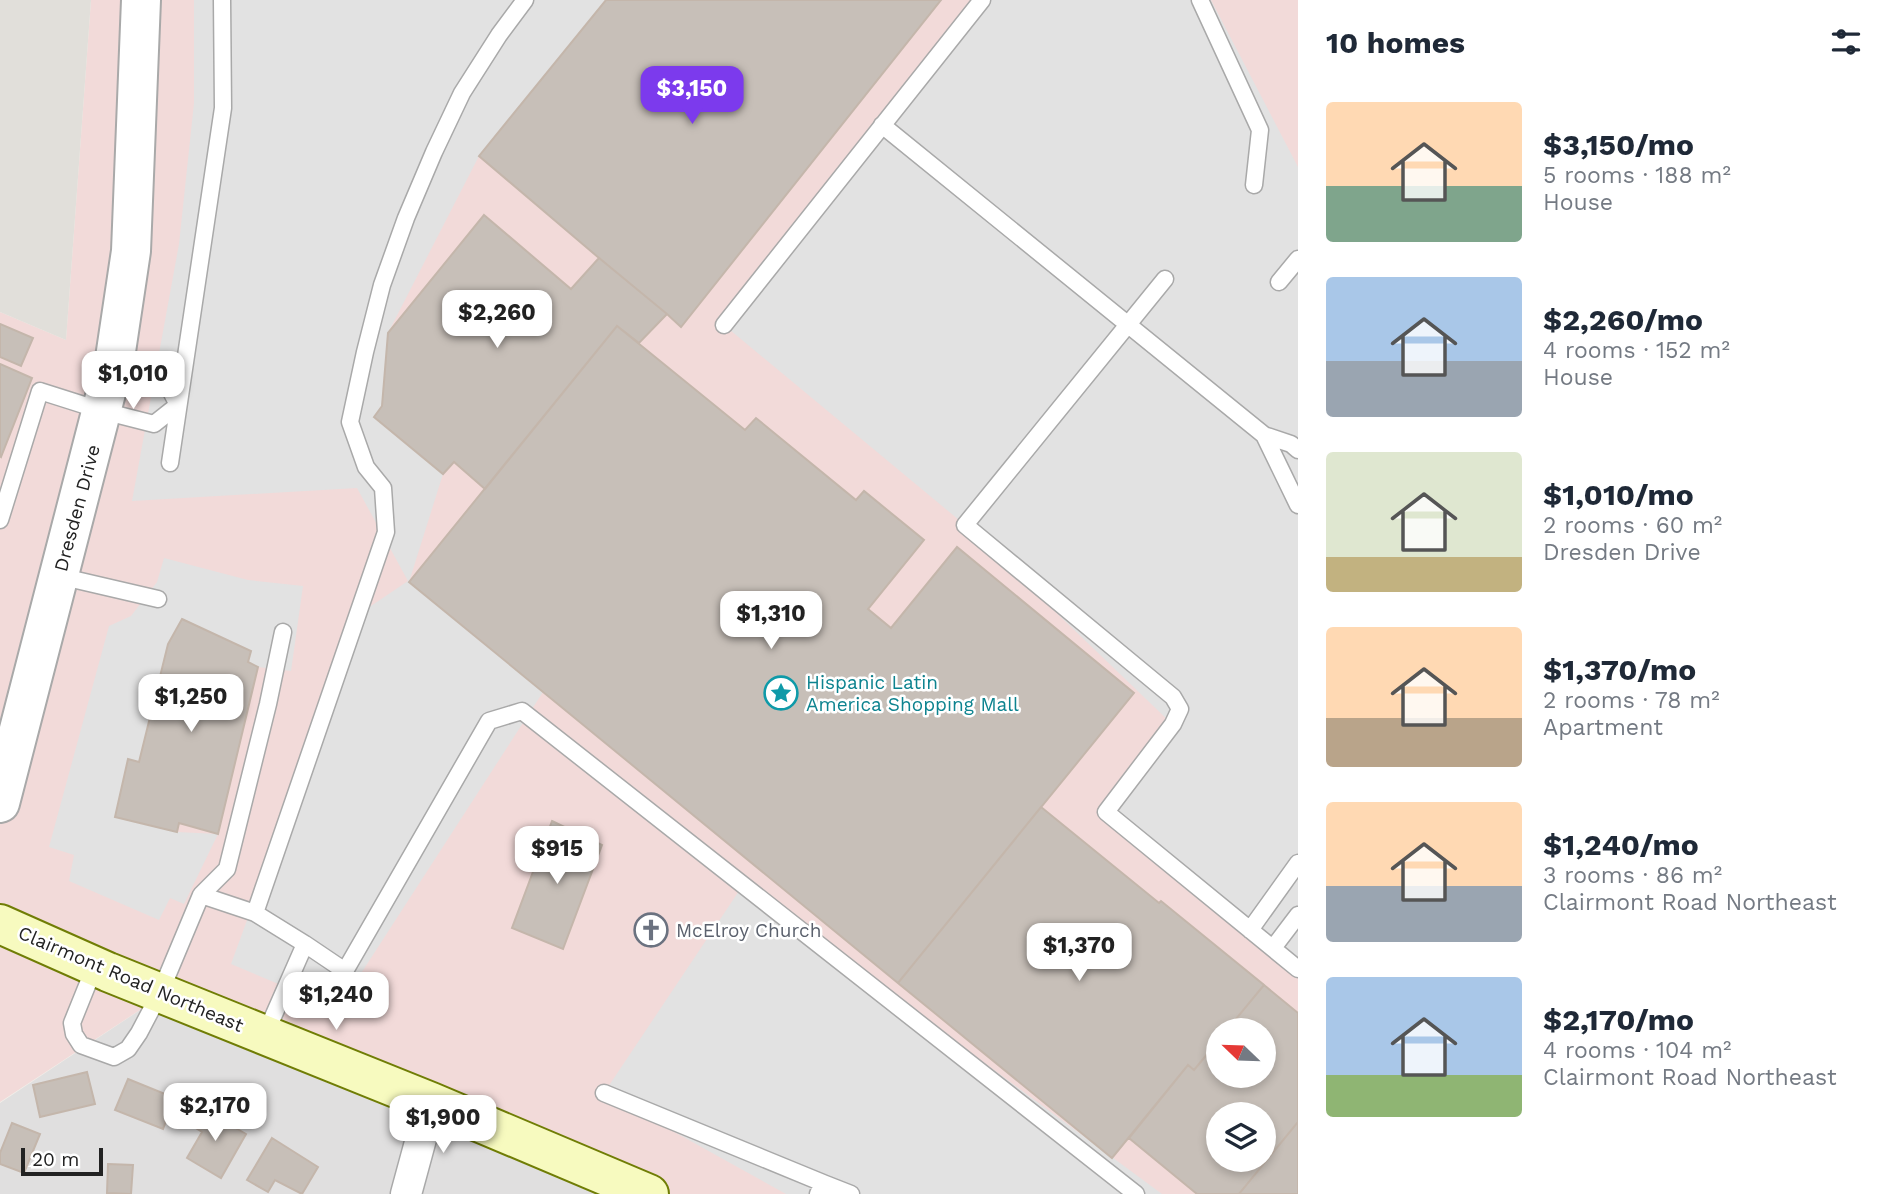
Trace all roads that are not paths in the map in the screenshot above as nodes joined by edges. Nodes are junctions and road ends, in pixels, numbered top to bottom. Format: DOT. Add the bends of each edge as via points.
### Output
graph roads {
  1 [pos="141,0"];
  2 [pos="222,0"];
  3 [pos="525,0"];
  4 [pos="982,0"];
  5 [pos="1200,0"];
  6 [pos="882,125"];
  7 [pos="1254,185"];
  8 [pos="1298,259"];
  9 [pos="1165,279"];
  10 [pos="1279,282"];
  11 [pos="724,325"];
  12 [pos="1128,325"];
  13 [pos="115,358"];
  14 [pos="177,405"];
  15 [pos="103,411"];
  16 [pos="1264,435"];
  17 [pos="1298,450"];
  18 [pos="170,463"];
  19 [pos="1298,505"];
  20 [pos="0,520"];
  21 [pos="59,576"];
  22 [pos="158,599"];
  23 [pos="283,632"];
  24 [pos="0,803"];
  25 [pos="1298,863"];
  26 [pos="201,895"];
  27 [pos="255,913"];
  28 [pos="1298,915"];
  29 [pos="0,924"];
  30 [pos="1250,930"];
  31 [pos="305,944"];
  32 [pos="1273,948"];
  33 [pos="95,966"];
  34 [pos="1298,969"];
  35 [pos="160,993"];
  36 [pos="265,1035"];
  37 [pos="604,1093"];
  38 [pos="431,1102"];
  39 [pos="821,1188"];
  40 [pos="406,1194"];
  41 [pos="649,1194"];
  42 [pos="851,1194"];
  43 [pos="1136,1194"];
  1 -- 13 [label="street, Dresden Drive" via="131,251"];
  2 -- 14 [label="lane" via="223,108"];
  3 -- 27 [label="lane" via="462,93 415,196 382,285 350,422 366,467 383,488 386,533"];
  4 -- 6 [label="lane"];
  5 -- 7 [label="lane" via="1260,130"];
  6 -- 11 [label="lane"];
  6 -- 12 [label="lane"];
  8 -- 10 [label="lane"];
  9 -- 12 [label="lane"];
  12 -- 16 [label="lane"];
  12 -- 30 [label="lane" via="965,525 1173,698 1180,709 1173,724 1105,812"];
  13 -- 14 [label="lane" via="158,366"];
  13 -- 15 [label="street, Dresden Drive"];
  14 -- 15 [label="lane" via="154,424"];
  14 -- 18 [label="lane"];
  15 -- 20 [label="lane" via="40,391"];
  15 -- 21 [label="street, Dresden Drive"];
  16 -- 17 [label="lane"];
  16 -- 19 [label="lane"];
  21 -- 22 [label="lane"];
  21 -- 24 [label="street, Dresden Drive" via="17,713"];
  23 -- 26 [label="lane" via="227,869"];
  25 -- 30 [label="lane"];
  26 -- 27 [label="lane"];
  26 -- 35 [label="lane"];
  27 -- 31 [label="lane"];
  28 -- 32 [label="lane"];
  29 -- 33 [label="main road, Clairmont Road Northeast"];
  30 -- 32 [label="lane"];
  31 -- 36 [label="lane"];
  31 -- 43 [label="lane" via="345,971 489,721 522,711"];
  32 -- 34 [label="lane"];
  33 -- 35 [label="main road, Clairmont Road Northeast"];
  33 -- 35 [label="lane" via="72,1023 81,1045 91,1050 114,1057 128,1049"];
  35 -- 36 [label="main road, Clairmont Road Northeast"];
  36 -- 38 [label="main road, Clairmont Road Northeast"];
  37 -- 39 [label="lane"];
  38 -- 40 [label="street"];
  38 -- 41 [label="main road, Clairmont Road Northeast"];
  39 -- 42 [label="lane"];
}
